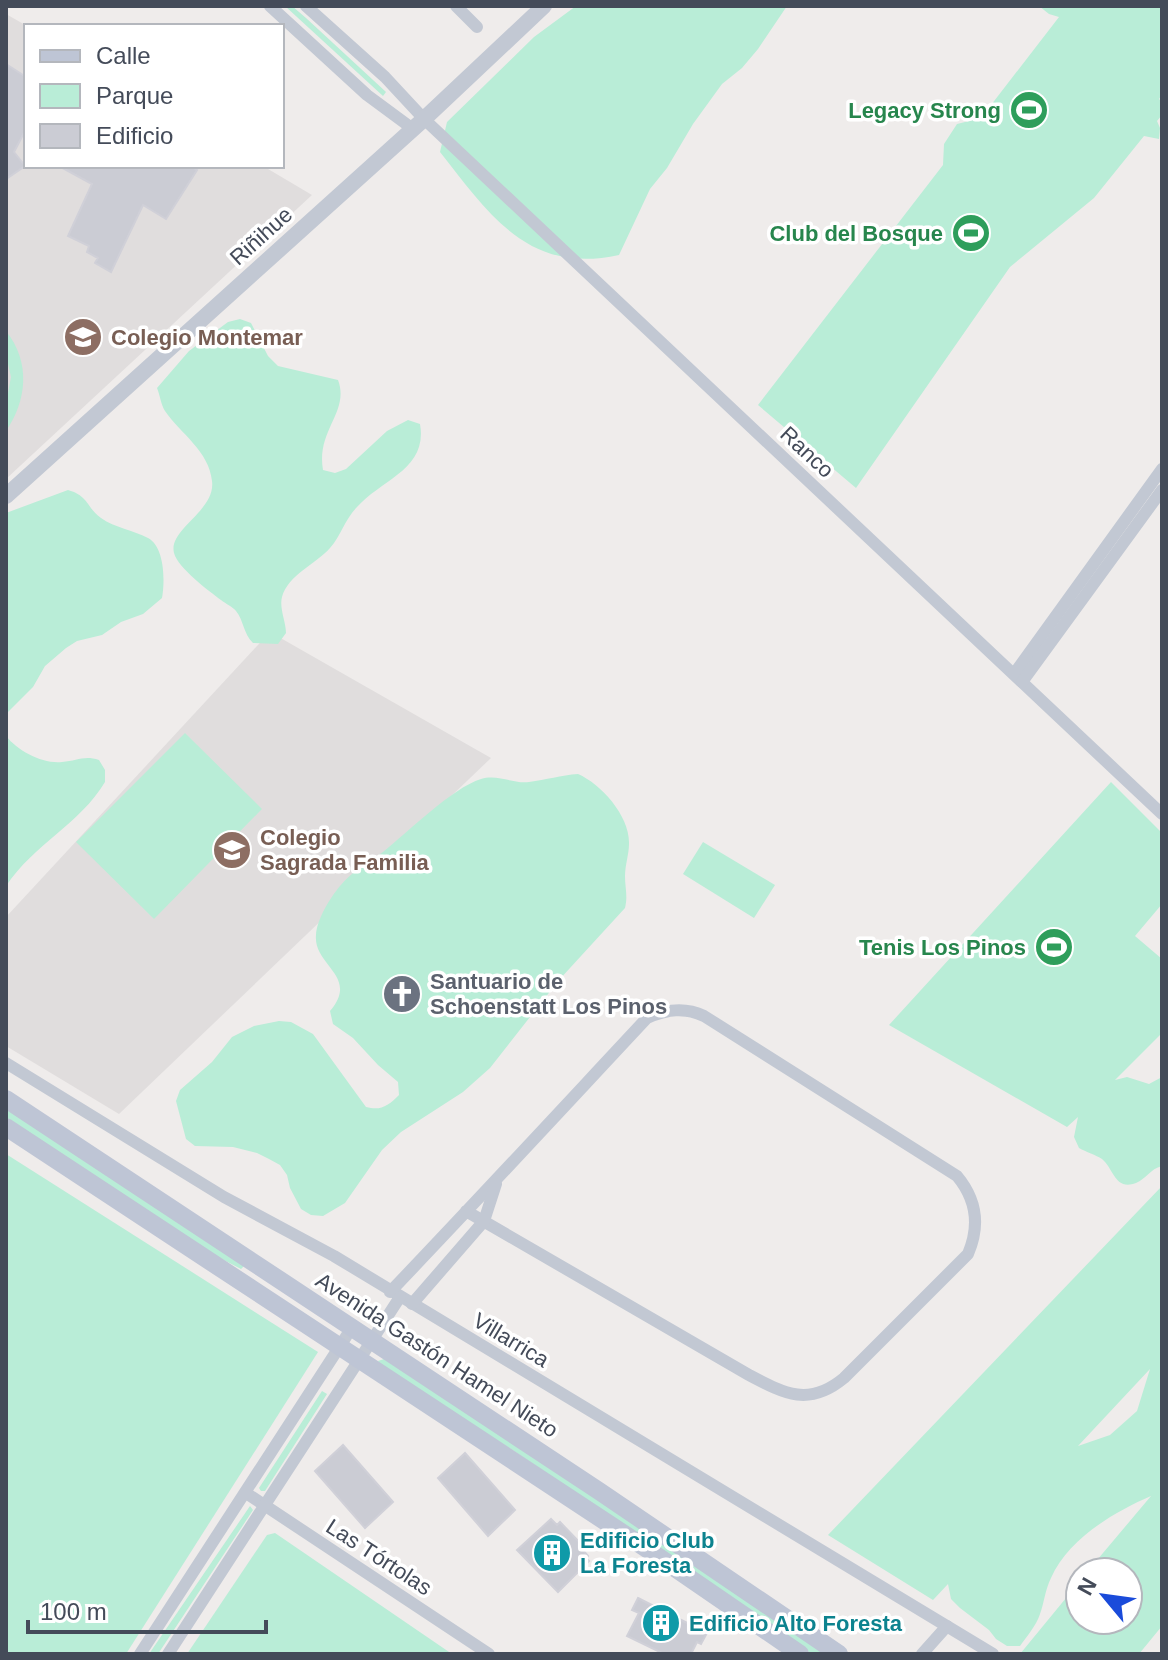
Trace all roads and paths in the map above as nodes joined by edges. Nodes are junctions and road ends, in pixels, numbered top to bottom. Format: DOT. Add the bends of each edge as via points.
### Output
graph roads {
  1 [pos="270,6"];
  2 [pos="306,6"];
  3 [pos="456,6"];
  4 [pos="544,6"];
  5 [pos="477,27"];
  6 [pos="418,124"];
  7 [pos="1162,469"];
  8 [pos="1162,490"];
  9 [pos="6,496"];
  10 [pos="1018,678"];
  11 [pos="1162,814"];
  12 [pos="6,1063"];
  13 [pos="6,1099"];
  14 [pos="6,1127"];
  15 [pos="498,1177"];
  16 [pos="466,1211"];
  17 [pos="484,1221"];
  18 [pos="400,1298"];
  19 [pos="351,1329"];
  20 [pos="371,1342"];
  21 [pos="339,1348"];
  22 [pos="359,1361"];
  23 [pos="246,1493"];
  24 [pos="266,1507"];
  25 [pos="947,1626"];
  26 [pos="140,1654"];
  27 [pos="168,1654"];
  28 [pos="489,1654"];
  29 [pos="800,1654"];
  30 [pos="839,1654"];
  31 [pos="922,1654"];
  32 [pos="993,1654"];
  1 -- 6 [label="street" via="367,95"];
  2 -- 6 [label="street" via="385,77"];
  3 -- 5 [label="street"];
  4 -- 6 [label="street, Riñihue"];
  6 -- 9 [label="street, Riñihue"];
  6 -- 10 [label="street, Ranco"];
  7 -- 10 [label="street"];
  8 -- 10 [label="street"];
  10 -- 11 [label="street, Ranco"];
  12 -- 18 [label="street, Villarrica"];
  13 -- 19 [label="main road, Avenida Gastón Hamel Nieto"];
  14 -- 21 [label="main road"];
  15 -- 16 [label="street"];
  15 -- 17 [label="street"];
  15 -- 17 [label="street" via="647,1018 681,1009 704,1016 957,1176 971,1196 976,1227 968,1254 844,1378 825,1391 803,1396 769,1386"];
  16 -- 17 [label="street"];
  16 -- 18 [label="street"];
  17 -- 18 [label="street"];
  18 -- 20 [label="street"];
  18 -- 25 [label="street, Villarrica"];
  19 -- 20 [label="main road, Avenida Gastón Hamel Nieto"];
  19 -- 21 [label="street"];
  20 -- 22 [label="street"];
  20 -- 30 [label="main road, Avenida Gastón Hamel Nieto"];
  21 -- 22 [label="main road"];
  21 -- 23 [label="street"];
  22 -- 24 [label="street"];
  22 -- 29 [label="main road"];
  23 -- 24 [label="street, Las Tórtolas"];
  23 -- 26 [label="street"];
  24 -- 27 [label="street"];
  24 -- 28 [label="street, Las Tórtolas"];
  25 -- 31 [label="street"];
  25 -- 32 [label="street, Villarrica"];
}
